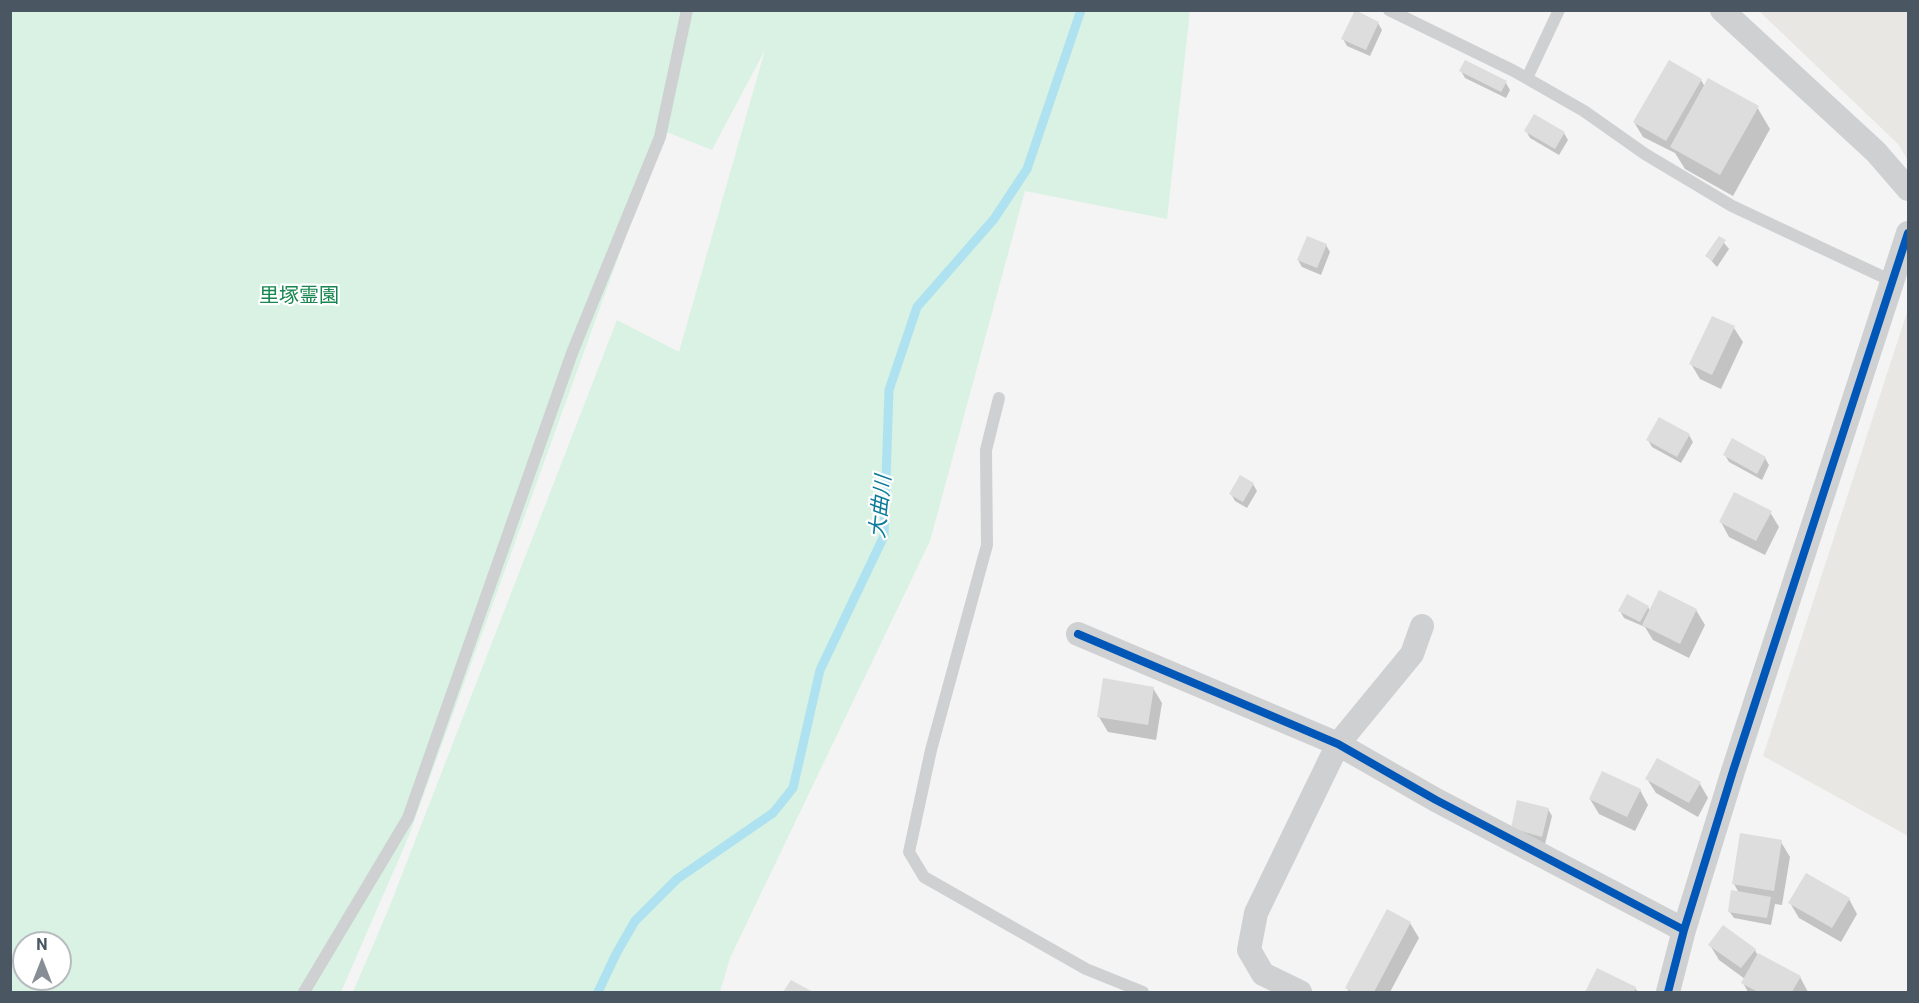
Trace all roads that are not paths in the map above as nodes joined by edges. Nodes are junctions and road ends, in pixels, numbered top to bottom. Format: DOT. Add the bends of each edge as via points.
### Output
graph roads {
  1 [pos="687,10"];
  2 [pos="1389,10"];
  3 [pos="1559,10"];
  4 [pos="1722,10"];
  5 [pos="1527,78"];
  6 [pos="1908,189"];
  7 [pos="1908,233"];
  8 [pos="1894,282"];
  9 [pos="999,398"];
  10 [pos="1422,626"];
  11 [pos="1078,634"];
  12 [pos="1338,744"];
  13 [pos="1684,930"];
  14 [pos="304,993"];
  15 [pos="1143,993"];
  16 [pos="1300,993"];
  17 [pos="1668,993"];
  1 -- 14 [label="lane" via="660,137 572,353 408,818"];
  2 -- 5 [label="lane"];
  3 -- 5 [label="lane"];
  4 -- 6 [label="street" via="1876,152"];
  5 -- 8 [label="lane" via="1732,206"];
  7 -- 8 [label="street"];
  8 -- 13 [label="street"];
  9 -- 15 [label="lane" via="986,450 987,545 931,750 909,852 924,877 1086,969"];
  10 -- 12 [label="street" via="1412,654"];
  11 -- 12 [label="street"];
  12 -- 13 [label="street"];
  12 -- 16 [label="street" via="1256,913 1249,950 1263,974"];
  13 -- 17 [label="street"];
}
